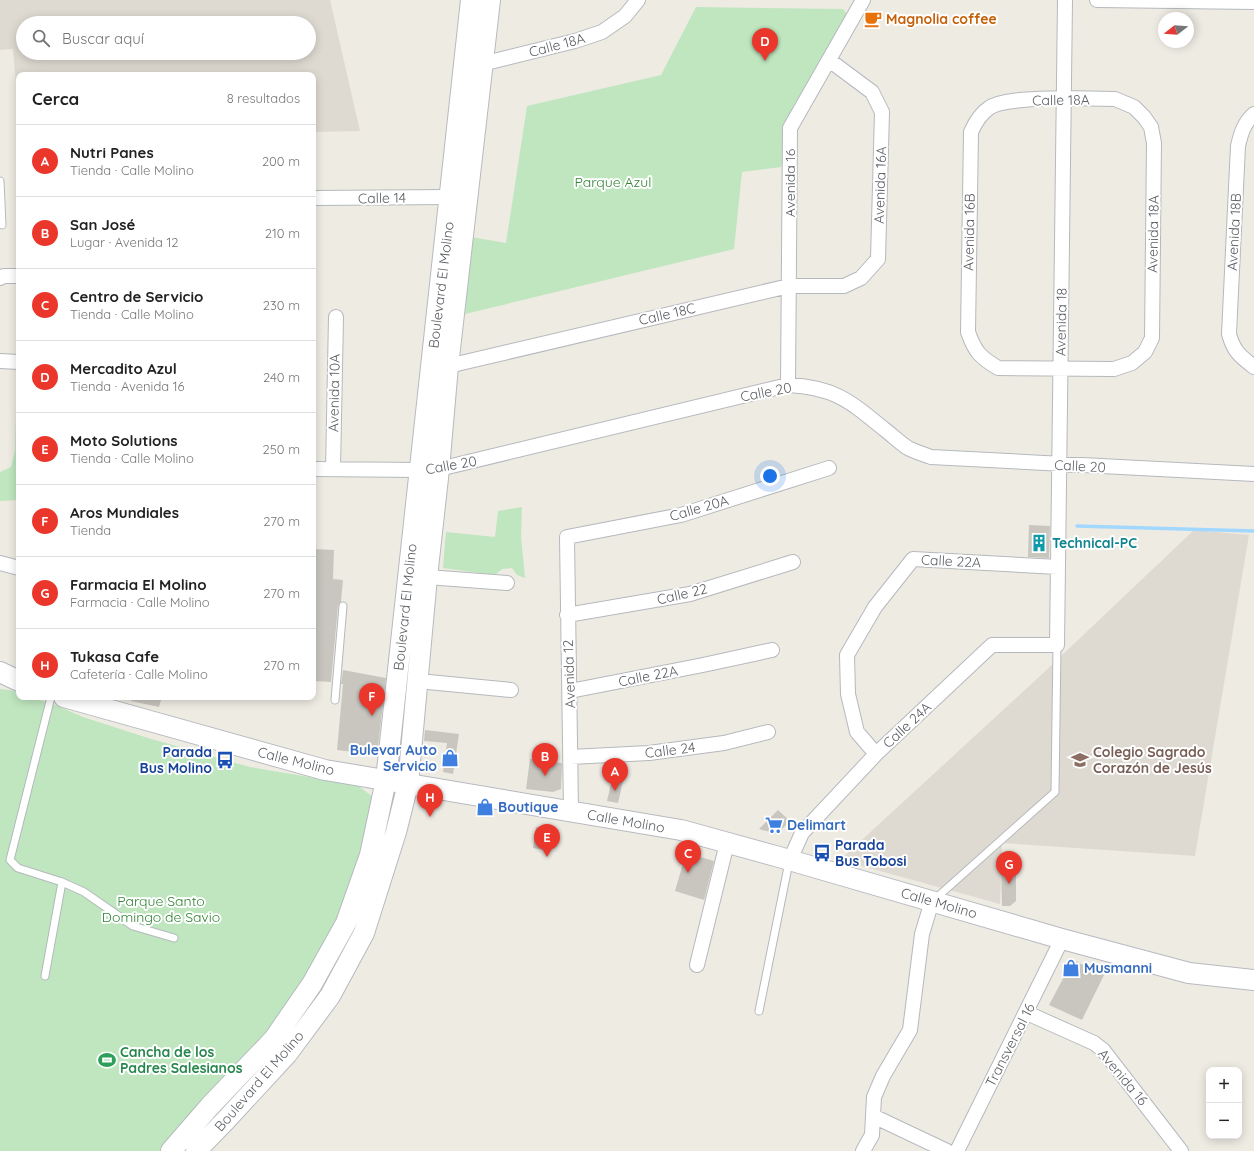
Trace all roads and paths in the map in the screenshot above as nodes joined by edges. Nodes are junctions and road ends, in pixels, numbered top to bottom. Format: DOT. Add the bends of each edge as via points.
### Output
graph roads {
  1 [pos="471,0"];
  2 [pos="490,0"];
  3 [pos="638,0"];
  4 [pos="863,0"];
  5 [pos="1065,0"];
  6 [pos="1097,0"];
  7 [pos="1254,2"];
  8 [pos="829,60"];
  9 [pos="473,64"];
  10 [pos="1063,98"];
  11 [pos="1144,117"];
  12 [pos="1251,117"];
  13 [pos="978,118"];
  14 [pos="0,181"];
  15 [pos="451,197"];
  16 [pos="316,198"];
  17 [pos="2,225"];
  18 [pos="878,259"];
  19 [pos="16,276"];
  20 [pos="0,278"];
  21 [pos="789,286"];
  22 [pos="336,317"];
  23 [pos="0,361"];
  24 [pos="16,362"];
  25 [pos="448,366"];
  26 [pos="1254,366"];
  27 [pos="1060,369"];
  28 [pos="788,385"];
  29 [pos="1059,465"];
  30 [pos="829,468"];
  31 [pos="316,469"];
  32 [pos="333,469"];
  33 [pos="439,469"];
  34 [pos="419,470"];
  35 [pos="1254,474"];
  36 [pos="567,537"];
  37 [pos="793,562"];
  38 [pos="0,563"];
  39 [pos="16,567"];
  40 [pos="1058,567"];
  41 [pos="427,577"];
  42 [pos="507,583"];
  43 [pos="343,606"];
  44 [pos="567,615"];
  45 [pos="1057,645"];
  46 [pos="772,650"];
  47 [pos="0,672"];
  48 [pos="16,680"];
  49 [pos="418,681"];
  50 [pos="511,690"];
  51 [pos="570,691"];
  52 [pos="50,700"];
  53 [pos="75,700"];
  54 [pos="335,700"];
  55 [pos="768,732"];
  56 [pos="876,754"];
  57 [pos="570,757"];
  58 [pos="386,780"];
  59 [pos="408,784"];
  60 [pos="572,812"];
  61 [pos="376,827"];
  62 [pos="396,832"];
  63 [pos="727,843"];
  64 [pos="790,860"];
  65 [pos="62,882"];
  66 [pos="932,901"];
  67 [pos="174,938"];
  68 [pos="1062,939"];
  69 [pos="697,966"];
  70 [pos="45,976"];
  71 [pos="1254,980"];
  72 [pos="760,1011"];
  73 [pos="1027,1013"];
  74 [pos="216,1100"];
  75 [pos="231,1115"];
  76 [pos="874,1116"];
  77 [pos="171,1151"];
  78 [pos="196,1151"];
  79 [pos="863,1151"];
  80 [pos="947,1151"];
  81 [pos="957,1151"];
  82 [pos="1181,1151"];
  1 -- 9 [label="street, Boulevard El Molino"];
  2 -- 9 [label="street, Boulevard El Molino"];
  3 -- 9 [label="street, Calle 18A" via="625,16 602,32 575,41"];
  4 -- 8 [label="street, Avenida 16"];
  5 -- 10 [label="street, Avenida 18"];
  6 -- 7 [label="street"];
  8 -- 18 [label="street, Avenida 16A" via="872,92 882,112"];
  8 -- 21 [label="street, Avenida 16" via="790,128"];
  9 -- 15 [label="street, Boulevard El Molino"];
  9 -- 25 [label="street, Boulevard El Molino"];
  10 -- 11 [label="street, Calle 18A" via="1115,99 1134,107"];
  10 -- 13 [label="street, Calle 18A" via="1004,102 990,107"];
  10 -- 27 [label="street, Avenida 18"];
  11 -- 27 [label="street, Avenida 18A" via="1151,127 1154,143 1152,338 1145,352 1132,363 1114,369"];
  12 -- 26 [label="street, Avenida 18B" via="1242,131 1238,146 1229,334 1232,346 1240,356"];
  13 -- 27 [label="street, Avenida 16B" via="970,140 968,332 974,348 984,360 998,368"];
  14 -- 17 [label="lane"];
  15 -- 16 [label="street, Calle 14"];
  15 -- 34 [label="street, Boulevard El Molino"];
  18 -- 21 [label="street, Calle 18C" via="861,278 844,286"];
  19 -- 20 [label="street"];
  21 -- 25 [label="street, Calle 18C"];
  21 -- 28 [label="street, Avenida 16"];
  22 -- 32 [label="street, Avenida 10A"];
  23 -- 24 [label="street"];
  25 -- 33 [label="street, Boulevard El Molino"];
  27 -- 29 [label="street, Avenida 18"];
  28 -- 29 [label="street, Calle 20" via="808,386 844,398 908,448 931,457"];
  28 -- 33 [label="street, Calle 20"];
  29 -- 35 [label="street, Calle 20"];
  29 -- 40 [label="street, Avenida 18"];
  30 -- 36 [label="street, Calle 20A" via="681,516"];
  31 -- 32 [label="street, Calle 20"];
  32 -- 34 [label="street, Calle 20"];
  33 -- 34 [label="street, Calle 20"];
  33 -- 41 [label="street, Boulevard El Molino"];
  34 -- 58 [label="street, Boulevard El Molino"];
  36 -- 44 [label="street, Avenida 12"];
  37 -- 44 [label="street, Calle 22" via="690,594"];
  38 -- 39 [label="street"];
  40 -- 45 [label="street, Avenida 18"];
  40 -- 56 [label="street, Calle 22A" via="912,560 875,607 847,655 848,694 857,732"];
  41 -- 42 [label="street"];
  41 -- 49 [label="street, Boulevard El Molino"];
  43 -- 54 [label="lane"];
  44 -- 51 [label="street, Avenida 12"];
  45 -- 56 [label="street, Calle 24A" via="992,645"];
  45 -- 66 [label="lane" via="1055,792"];
  46 -- 51 [label="street, Calle 22A"];
  47 -- 48 [label="street"];
  49 -- 50 [label="street"];
  49 -- 59 [label="street, Boulevard El Molino"];
  51 -- 57 [label="street, Avenida 12"];
  52 -- 65 [label="lane" via="10,860 18,868"];
  53 -- 58 [label="street, Calle Molino" via="325,770"];
  55 -- 57 [label="street, Calle 24" via="724,742 649,753"];
  56 -- 64 [label="street, Calle 24A" via="802,832"];
  57 -- 60 [label="street, Avenida 12"];
  58 -- 59 [label="street, Calle Molino"];
  58 -- 61 [label="street, Boulevard El Molino"];
  59 -- 60 [label="street, Calle Molino"];
  59 -- 62 [label="street, Boulevard El Molino"];
  60 -- 63 [label="street, Calle Molino" via="681,830"];
  61 -- 62 [label="street"];
  61 -- 74 [label="street, Boulevard El Molino" via="370,855 346,923 312,984 274,1039"];
  62 -- 75 [label="street, Boulevard El Molino" via="364,933 330,996 287,1054"];
  63 -- 64 [label="street, Calle Molino"];
  63 -- 69 [label="street"];
  64 -- 66 [label="street, Calle Molino"];
  64 -- 72 [label="lane"];
  65 -- 67 [label="lane" via="84,892 133,926"];
  65 -- 70 [label="lane"];
  66 -- 68 [label="street, Calle Molino"];
  66 -- 76 [label="street" via="922,934 910,1030 882,1076 874,1097"];
  68 -- 71 [label="street, Calle Molino" via="1189,973"];
  68 -- 73 [label="street, Transversal 16"];
  73 -- 81 [label="street, Transversal 16"];
  73 -- 82 [label="street, Avenida 16" via="1094,1043 1103,1050"];
  74 -- 75 [label="street"];
  74 -- 77 [label="street, Boulevard El Molino"];
  75 -- 78 [label="street, Boulevard El Molino"];
  76 -- 79 [label="street" via="872,1135"];
  76 -- 80 [label="street"];
}
